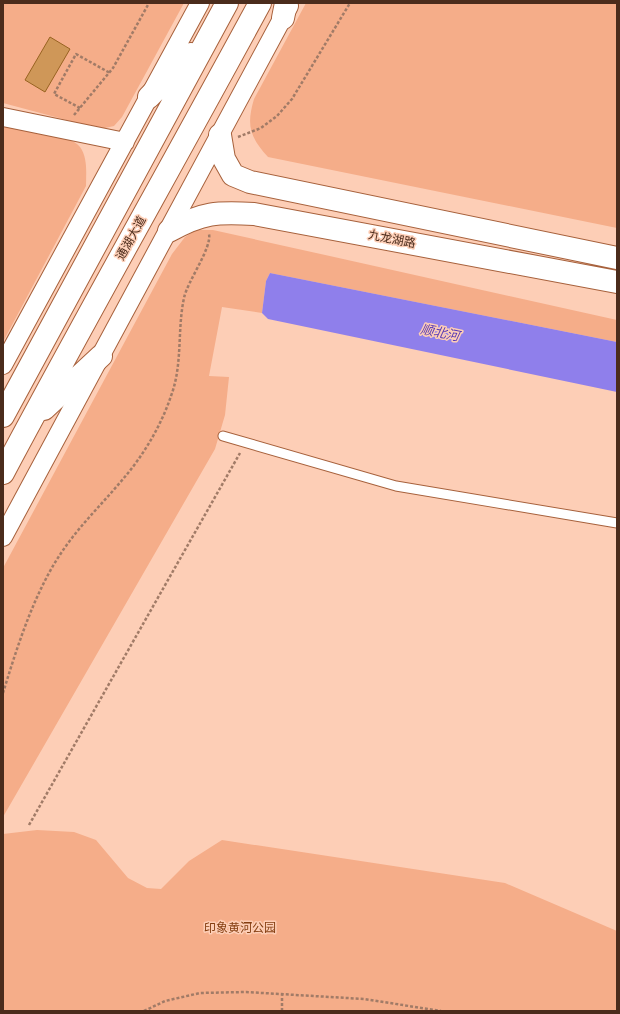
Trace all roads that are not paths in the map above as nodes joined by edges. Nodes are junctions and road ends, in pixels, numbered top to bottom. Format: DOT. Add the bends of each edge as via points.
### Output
graph roads {
  1 [pos="200,3"];
  2 [pos="227,3"];
  3 [pos="260,3"];
  4 [pos="287,8"];
  5 [pos="211,32"];
  6 [pos="149,96"];
  7 [pos="3,118"];
  8 [pos="227,137"];
  9 [pos="125,142"];
  10 [pos="169,230"];
  11 [pos="617,258"];
  12 [pos="617,282"];
  13 [pos="101,356"];
  14 [pos="4,362"];
  15 [pos="3,416"];
  16 [pos="30,422"];
  17 [pos="223,436"];
  18 [pos="3,473"];
  19 [pos="617,524"];
  20 [pos="3,537"];
  1 -- 6 [label="street"];
  2 -- 5 [label="main road"];
  3 -- 16 [label="main road, 通湖大道"];
  4 -- 8 [label="street"];
  5 -- 6 [label="main road"];
  5 -- 15 [label="main road"];
  6 -- 9 [label="street"];
  7 -- 9 [label="street"];
  8 -- 10 [label="street"];
  8 -- 11 [label="main road" via="224,159 233,175 250,182"];
  9 -- 14 [label="street"];
  10 -- 12 [label="main road, 九龙湖路" via="203,216 228,212 254,214"];
  10 -- 13 [label="street"];
  13 -- 16 [label="main road"];
  13 -- 20 [label="street"];
  16 -- 18 [label="main road, 通湖大道"];
  17 -- 19 [label="lane" via="396,486"];
}
